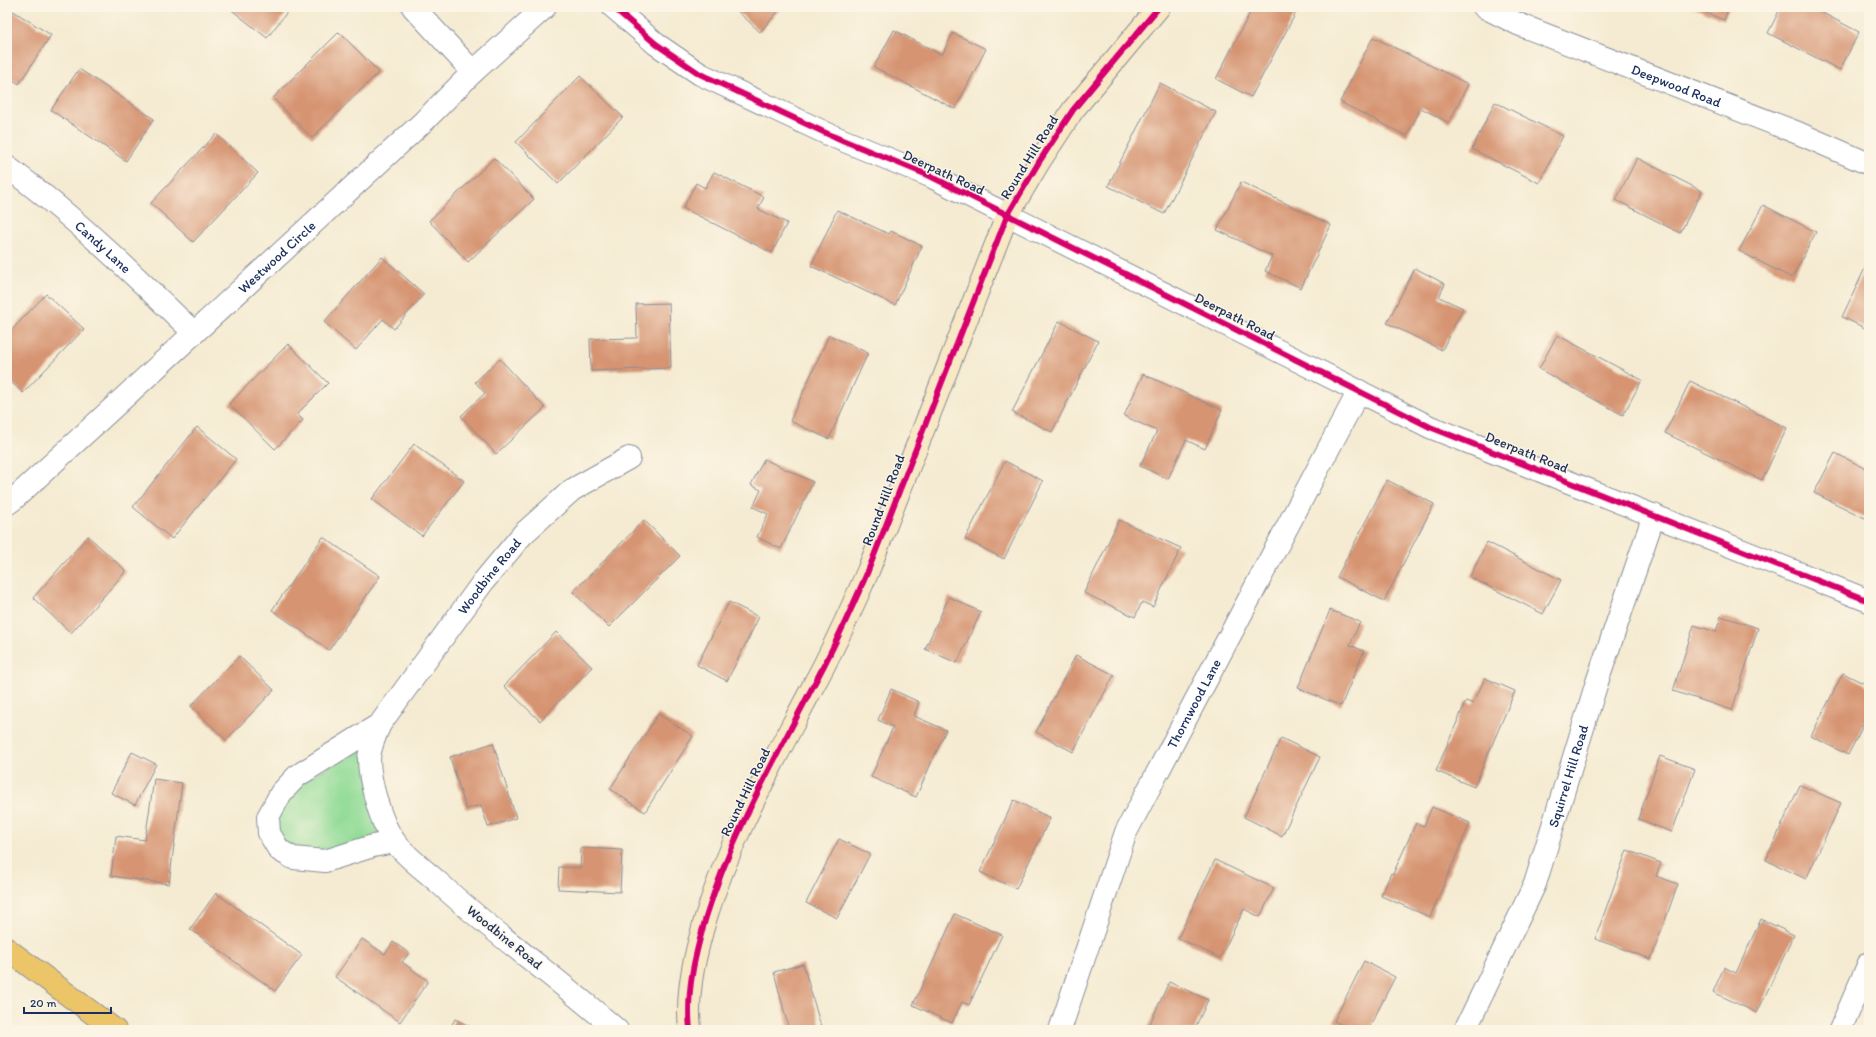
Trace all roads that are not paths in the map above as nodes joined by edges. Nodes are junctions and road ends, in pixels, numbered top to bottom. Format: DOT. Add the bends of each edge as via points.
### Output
graph roads {
  1 [pos="413,7"];
  2 [pos="545,7"];
  3 [pos="613,7"];
  4 [pos="1159,7"];
  5 [pos="1484,7"];
  6 [pos="473,72"];
  7 [pos="1869,164"];
  8 [pos="7,167"];
  9 [pos="1007,216"];
  10 [pos="194,333"];
  11 [pos="1358,391"];
  12 [pos="628,458"];
  13 [pos="7,504"];
  14 [pos="1654,515"];
  15 [pos="1869,601"];
  16 [pos="380,724"];
  17 [pos="394,842"];
  18 [pos="7,949"];
  19 [pos="1869,963"];
  20 [pos="115,1030"];
  21 [pos="617,1030"];
  22 [pos="690,1030"];
  23 [pos="1060,1030"];
  24 [pos="1465,1030"];
  25 [pos="1840,1030"];
  1 -- 6 [label="street"];
  2 -- 6 [label="street, Westwood Circle"];
  3 -- 9 [label="street, Deerpath Road" via="656,44 700,74 830,135 930,176"];
  4 -- 9 [label="street, Round Hill Road" via="1074,110"];
  5 -- 7 [label="street, Deepwood Road" via="1518,24 1798,133"];
  6 -- 10 [label="street, Westwood Circle" via="423,122"];
  8 -- 10 [label="street, Candy Lane" via="108,251"];
  9 -- 11 [label="street, Deerpath Road"];
  9 -- 22 [label="street, Round Hill Road" via="868,571 845,623 754,797 725,861 702,931 692,972 688,1006"];
  10 -- 13 [label="street, Westwood Circle"];
  11 -- 14 [label="street, Deerpath Road" via="1430,427"];
  11 -- 23 [label="street, Thornwood Lane" via="1126,832"];
  12 -- 16 [label="street, Woodbine Road" via="572,490 523,534 483,582"];
  14 -- 15 [label="street, Deerpath Road"];
  14 -- 24 [label="street, Squirrel Hill Road" via="1598,682 1535,884"];
  16 -- 17 [label="street, Woodbine Road" via="372,743 371,776 384,823"];
  16 -- 17 [label="street, Woodbine Road" via="297,776 281,792 268,816 269,833 279,850 293,858 325,861"];
  17 -- 21 [label="street, Woodbine Road" via="456,898"];
  18 -- 20 [label="main road"];
  19 -- 25 [label="street"];
}
